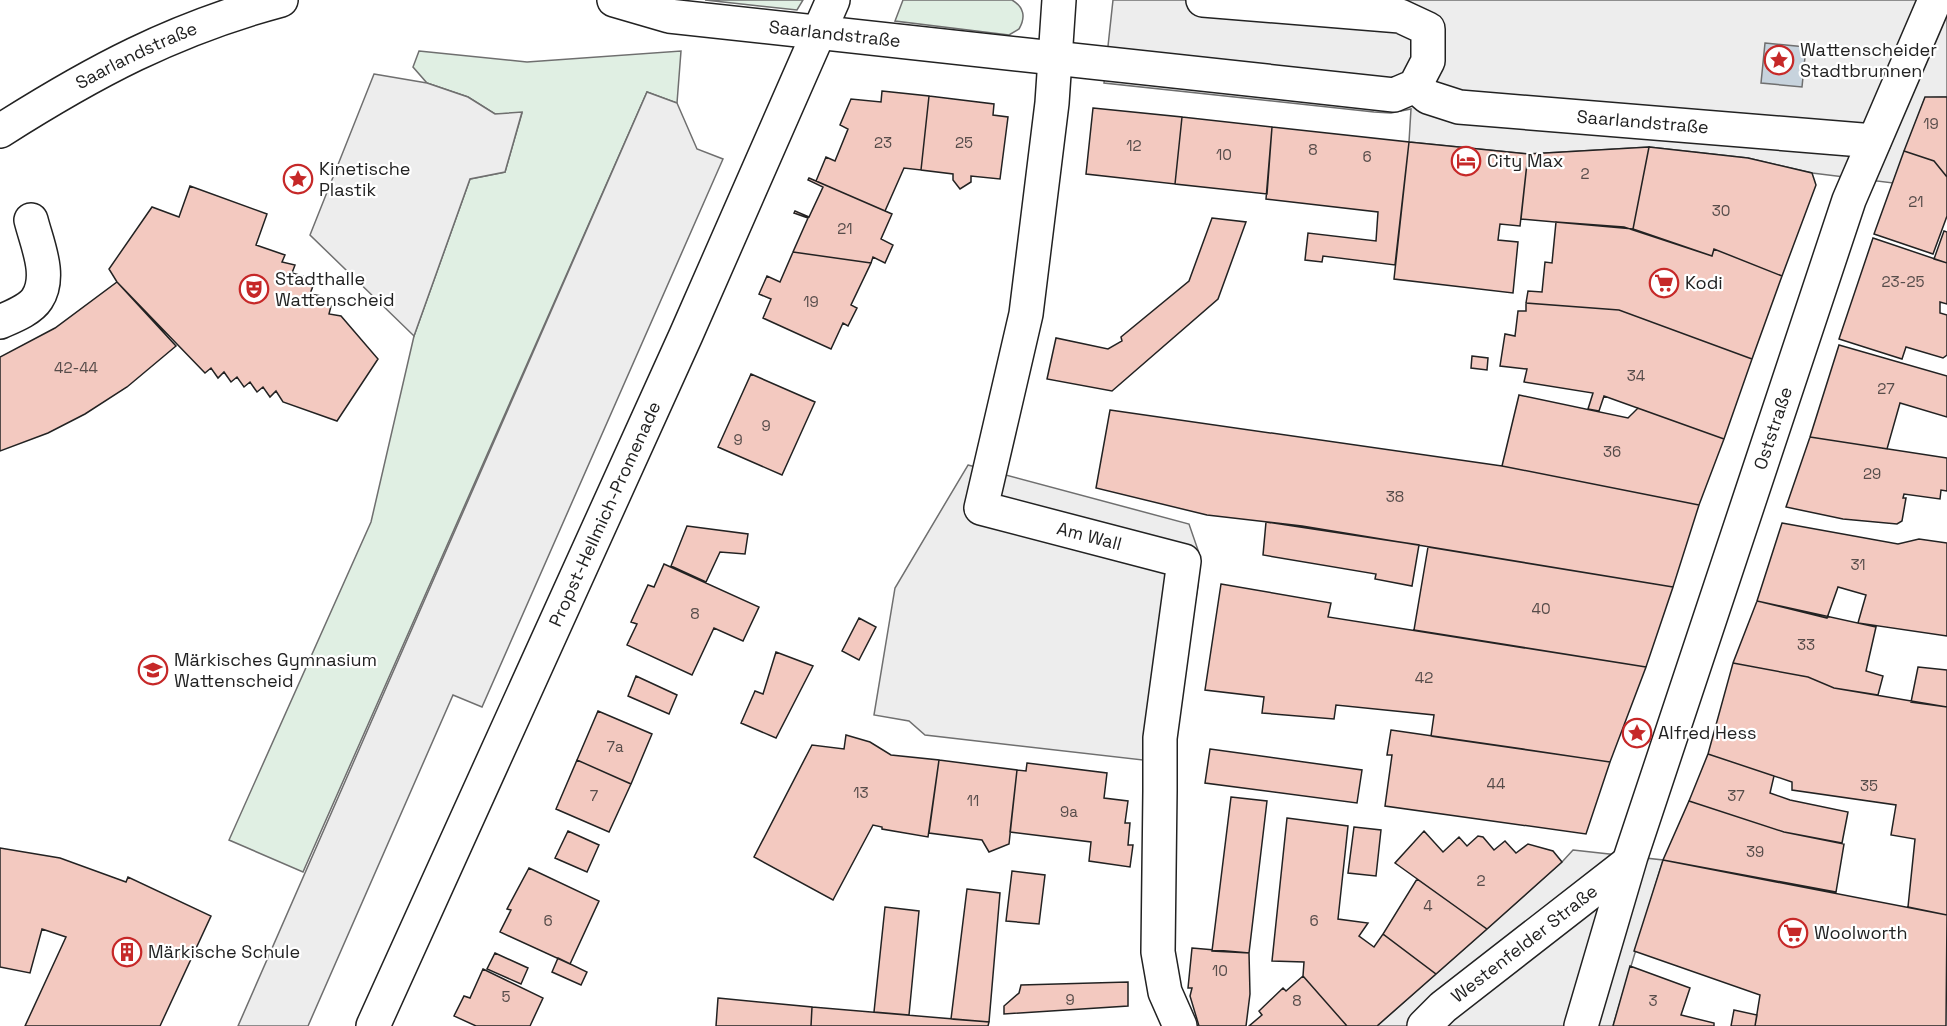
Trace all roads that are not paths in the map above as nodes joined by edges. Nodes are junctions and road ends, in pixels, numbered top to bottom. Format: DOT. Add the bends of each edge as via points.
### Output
graph roads {
  1 [pos="281,0"];
  2 [pos="614,0"];
  3 [pos="833,0"];
  4 [pos="1059,0"];
  5 [pos="1203,0"];
  6 [pos="1429,14"];
  7 [pos="1936,14"];
  8 [pos="819,32"];
  9 [pos="1056,57"];
  10 [pos="1415,86"];
  11 [pos="0,131"];
  12 [pos="1874,141"];
  13 [pos="31,220"];
  14 [pos="0,321"];
  15 [pos="1629,863"];
  16 [pos="373,1026"];
  17 [pos="1180,1026"];
  18 [pos="1424,1026"];
  19 [pos="1581,1026"];
  1 -- 11 [label="street, Saarlandstraße" via="181,32 100,70"];
  2 -- 8 [label="street, Saarlandstraße" via="669,16"];
  3 -- 8 [label="street, Propst-Hellmich-Promenade"];
  4 -- 9 [label="street"];
  5 -- 6 [label="street" via="1400,16"];
  6 -- 10 [label="street" via="1428,61"];
  7 -- 12 [label="street, Oststraße"];
  8 -- 9 [label="street, Saarlandstraße"];
  8 -- 16 [label="street, Propst-Hellmich-Promenade"];
  9 -- 10 [label="street, Saarlandstraße" via="1394,95"];
  9 -- 17 [label="street, Am Wall" via="1026,314 981,508 1184,561 1160,738 1158,952 1165,992"];
  10 -- 12 [label="street, Saarlandstraße" via="1428,97 1459,107"];
  12 -- 15 [label="street, Oststraße" via="1849,200"];
  13 -- 14 [label="street" via="45,270 37,300"];
  15 -- 18 [label="street, Westenfelder Straße" via="1443,1007"];
  15 -- 19 [label="street, Oststraße"];
}
